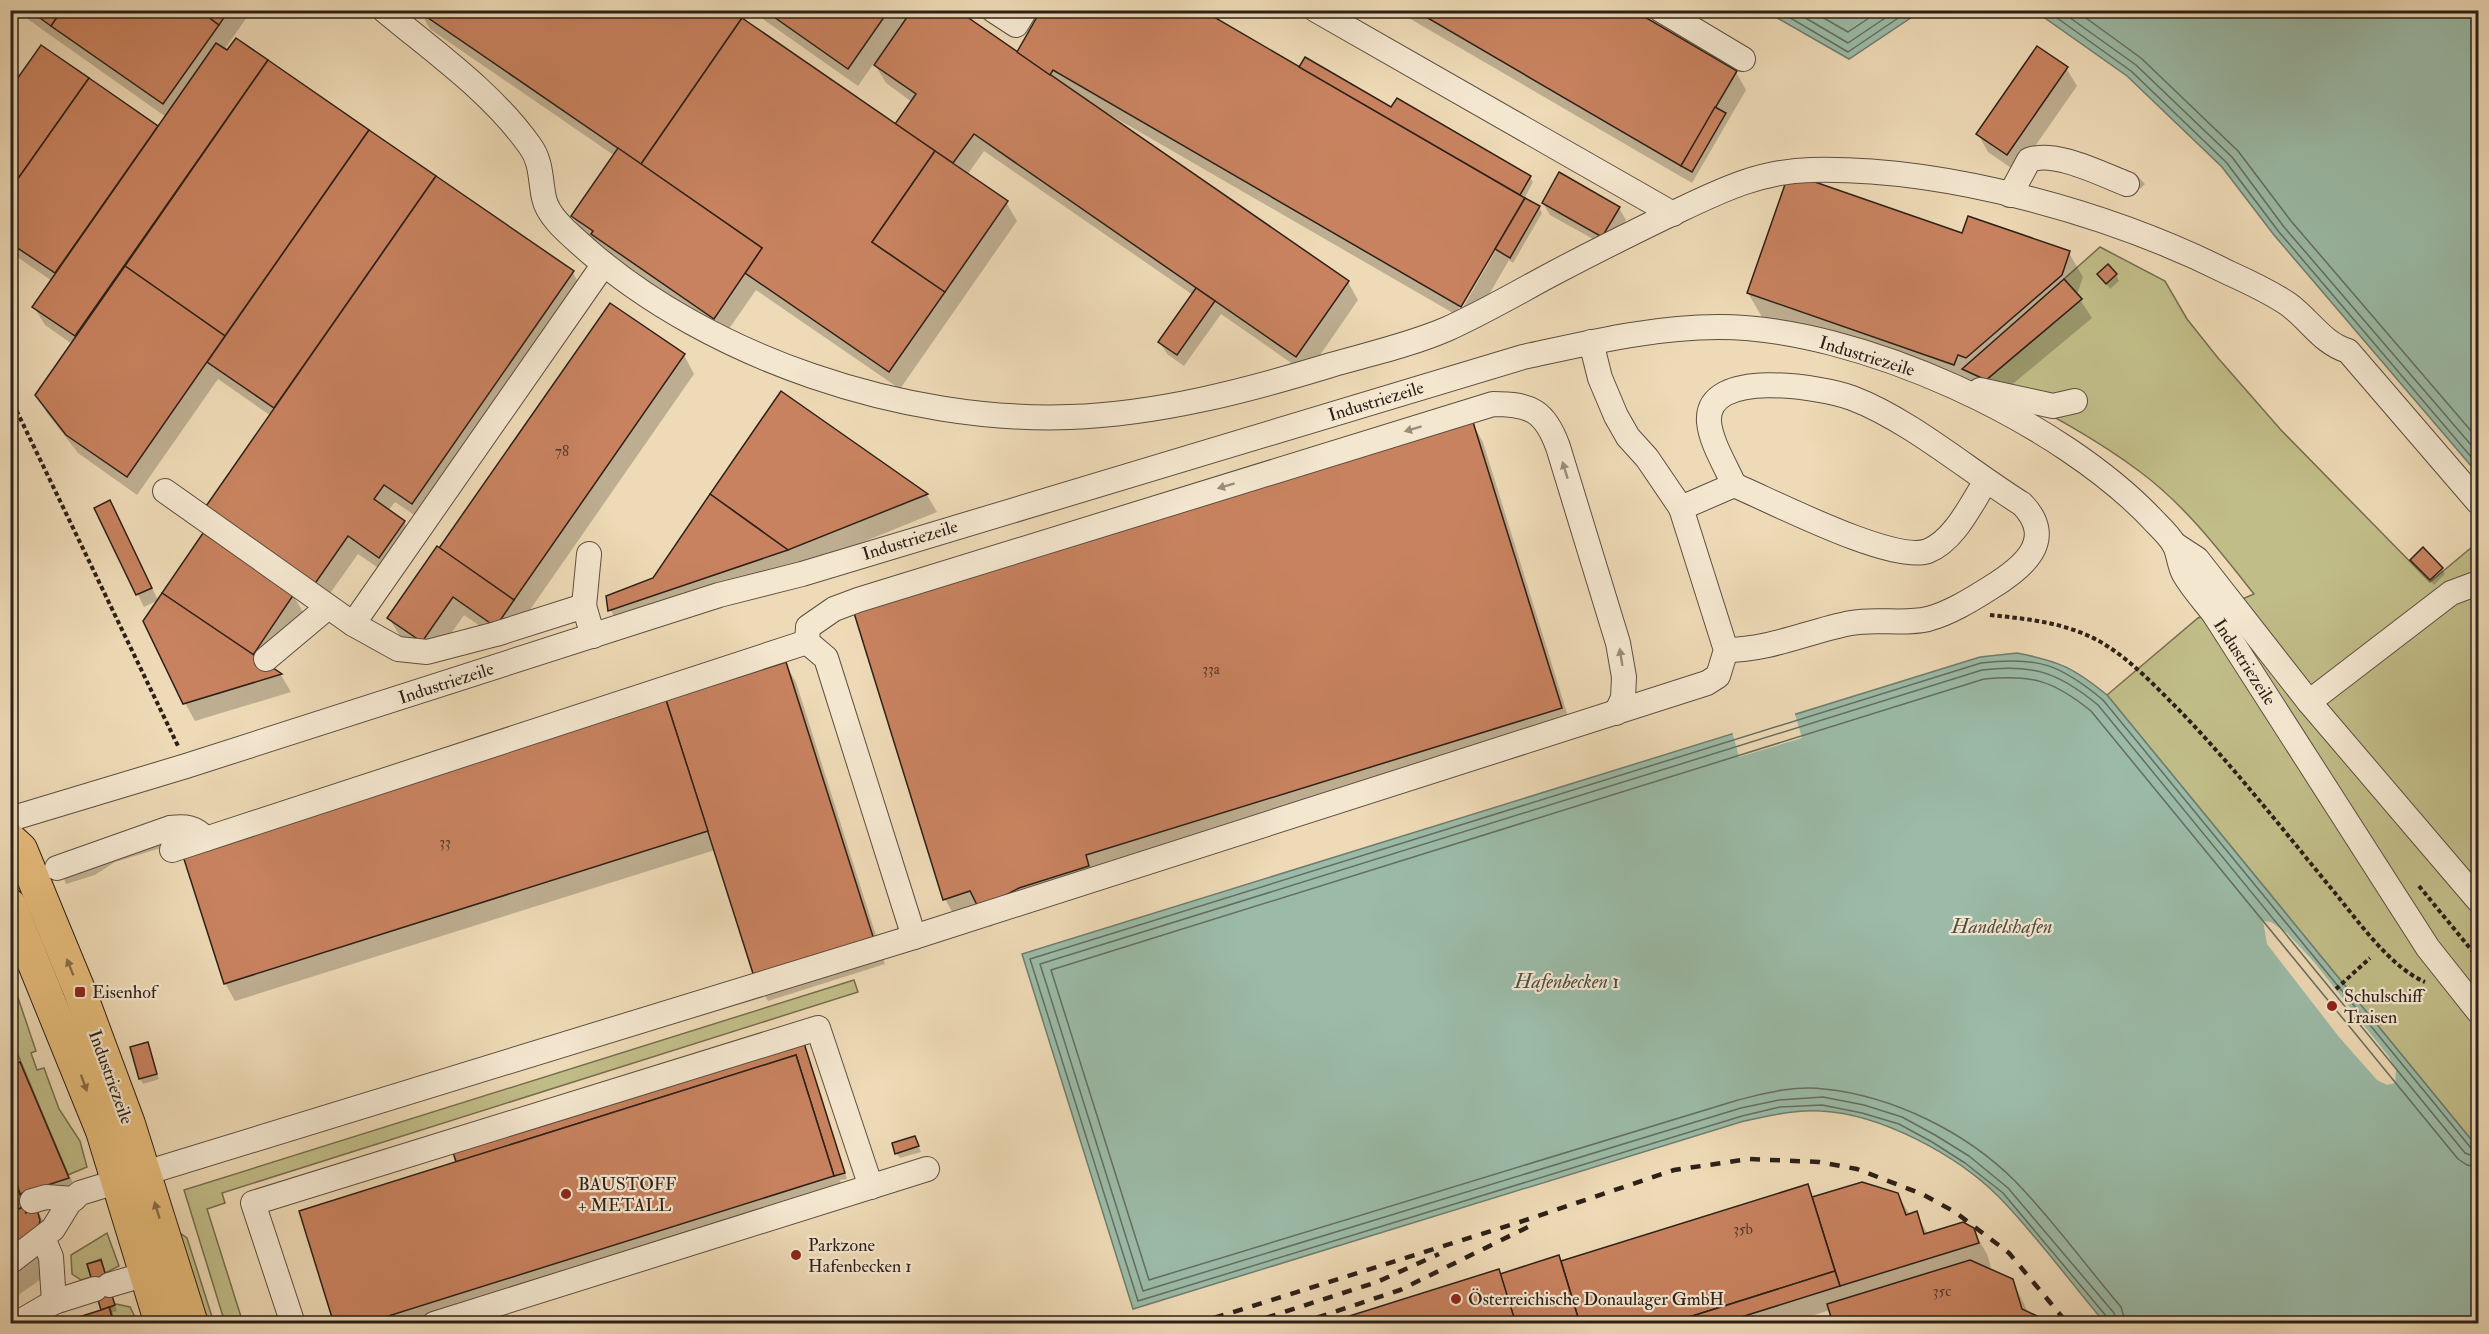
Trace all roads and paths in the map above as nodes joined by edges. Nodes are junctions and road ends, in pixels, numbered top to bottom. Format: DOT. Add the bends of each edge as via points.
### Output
graph roads {
  1 [pos="384,10"];
  2 [pos="993,10"];
  3 [pos="1025,10"];
  4 [pos="1316,10"];
  5 [pos="1661,10"];
  6 [pos="1743,59"];
  7 [pos="2127,184"];
  8 [pos="2010,195"];
  9 [pos="1673,214"];
  10 [pos="604,264"];
  11 [pos="1591,342"];
  12 [pos="1946,382"];
  13 [pos="10,398"];
  14 [pos="2075,401"];
  15 [pos="1986,481"];
  16 [pos="1734,485"];
  17 [pos="165,491"];
  18 [pos="2478,502"];
  19 [pos="1681,508"];
  20 [pos="2174,544"];
  21 [pos="589,554"];
  22 [pos="2478,583"];
  23 [pos="584,606"];
  24 [pos="328,607"];
  25 [pos="1987,615"];
  26 [pos="354,624"];
  27 [pos="593,636"];
  28 [pos="807,642"];
  29 [pos="1726,650"];
  30 [pos="266,659"];
  31 [pos="2308,702"];
  32 [pos="1616,713"];
  33 [pos="186,766"];
  34 [pos="10,819"];
  35 [pos="10,839"];
  36 [pos="206,839"];
  37 [pos="172,850"];
  38 [pos="57,868"];
  39 [pos="2478,900"];
  40 [pos="10,905"];
  41 [pos="914,936"];
  42 [pos="2370,958"];
  43 [pos="2449,975"];
  44 [pos="2336,989"];
  45 [pos="2478,1011"];
  46 [pos="927,1169"];
  47 [pos="132,1177"];
  48 [pos="871,1187"];
  49 [pos="74,1199"];
  50 [pos="32,1201"];
  51 [pos="43,1238"];
  52 [pos="10,1262"];
  53 [pos="160,1270"];
  54 [pos="54,1302"];
  55 [pos="16,1323"];
  56 [pos="161,1323"];
  57 [pos="192,1323"];
  58 [pos="293,1323"];
  59 [pos="434,1323"];
  1 -- 10 [label="street" via="514,123 536,153 545,204 565,229"];
  2 -- 3 [label="street" via="1016,25"];
  4 -- 9 [label="street"];
  5 -- 6 [label="street"];
  7 -- 8 [label="street" via="2052,157 2038,156 2029,160"];
  8 -- 9 [label="street" via="1900,175 1811,170 1740,181"];
  8 -- 18 [label="street" via="2173,247 2286,303 2332,346 2348,351"];
  9 -- 10 [label="street" via="1436,333 1222,394 1161,407 1072,417 949,409 811,374 693,324"];
  10 -- 26 [label="street"];
  11 -- 12 [label="street, Industriezeile" via="1683,328 1750,328 1806,337"];
  11 -- 19 [label="street" via="1616,416"];
  11 -- 27 [label="street, Industriezeile" via="1500,364"];
  12 -- 14 [label="street" via="2053,406"];
  12 -- 20 [label="street, Industriezeile" via="2036,430 2077,458 2134,502"];
  13 -- 33 [label="path"];
  15 -- 16 [label="street" via="1943,542 1928,551 1911,554 1872,544"];
  15 -- 16 [label="street" via="1901,424 1852,398 1785,386 1748,386 1719,396 1712,405 1709,421"];
  15 -- 29 [label="street" via="2022,504 2031,513 2036,527 2036,541 2018,571 1968,602 1929,618 1851,623 1758,648"];
  16 -- 19 [label="street"];
  17 -- 24 [label="street"];
  19 -- 29 [label="street"];
  20 -- 31 [label="street" via="2197,559"];
  20 -- 43 [label="street, Industriezeile" via="2184,574"];
  21 -- 23 [label="street"];
  22 -- 31 [label="street" via="2451,593"];
  23 -- 26 [label="street" via="427,652 398,649"];
  23 -- 27 [label="street"];
  24 -- 26 [label="street"];
  24 -- 30 [label="street"];
  25 -- 43 [label="path" via="2038,620 2072,630 2103,643 2131,664 2215,748 2376,943 2422,981 2439,984"];
  27 -- 33 [label="street, Industriezeile"];
  32 -- 28 [label="street, one-way" via="1623,698 1624,678 1618,643 1558,447 1550,426 1537,412 1518,404 1493,404 858,600 834,609 808,627"];
  28 -- 36 [label="street"];
  28 -- 41 [label="street" via="826,658"];
  29 -- 32 [label="street" via="1718,676 1707,683"];
  31 -- 39 [label="street"];
  32 -- 41 [label="street"];
  33 -- 34 [label="street, Industriezeile"];
  47 -- 35 [label="main road, Industriezeile, one-way" via="80,992 21,849"];
  36 -- 37 [label="street"];
  36 -- 38 [label="street" via="197,829 170,828"];
  40 -- 47 [label="main road, Industriezeile, one-way" via="79,1068"];
  41 -- 47 [label="street"];
  42 -- 44 [label="path"];
  43 -- 45 [label="street, Industriezeile"];
  46 -- 48 [label="street"];
  47 -- 49 [label="street" via="80,1193"];
  47 -- 53 [label="main road, Industriezeile"];
  48 -- 58 [label="street" via="818,1028 253,1203"];
  48 -- 59 [label="street"];
  49 -- 50 [label="street" via="46,1197"];
  49 -- 51 [label="street"];
  51 -- 52 [label="street"];
  51 -- 54 [label="street" via="51,1257"];
  53 -- 54 [label="street"];
  53 -- 56 [label="main road, Industriezeile"];
  53 -- 57 [label="main road, Industriezeile"];
  54 -- 55 [label="street"];
}
